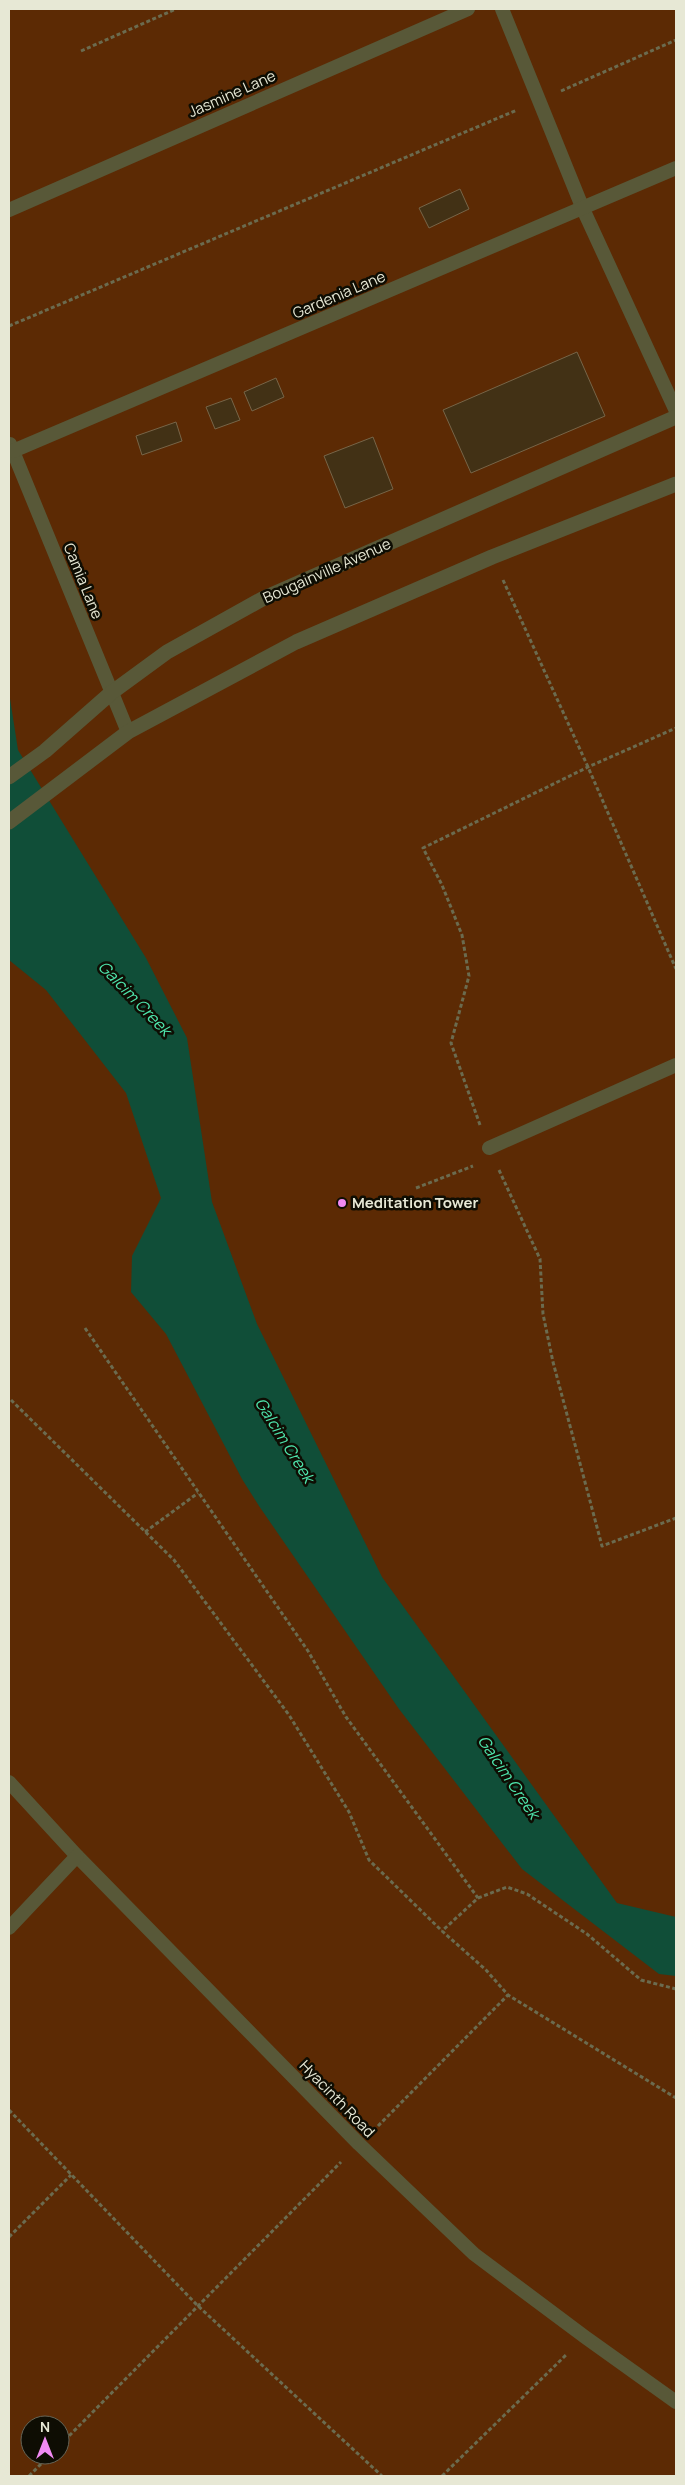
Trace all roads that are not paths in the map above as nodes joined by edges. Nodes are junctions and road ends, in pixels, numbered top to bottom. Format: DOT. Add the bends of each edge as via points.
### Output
graph roads {
  1 [pos="468,9"];
  2 [pos="502,9"];
  3 [pos="676,168"];
  4 [pos="583,209"];
  5 [pos="9,210"];
  6 [pos="676,411"];
  7 [pos="676,417"];
  8 [pos="11,446"];
  9 [pos="676,484"];
  10 [pos="112,693"];
  11 [pos="128,732"];
  12 [pos="9,777"];
  13 [pos="9,822"];
  14 [pos="676,1065"];
  15 [pos="491,1153"];
  16 [pos="9,1782"];
  17 [pos="78,1856"];
  18 [pos="9,1928"];
  19 [pos="676,2402"];
  1 -- 5 [label="lane, Jasmine Lane"];
  2 -- 4 [label="lane"];
  3 -- 4 [label="lane, Gardenia Lane"];
  4 -- 6 [label="lane"];
  4 -- 8 [label="lane, Gardenia Lane"];
  7 -- 10 [label="street, Bougainville Avenue" via="264,598 166,652"];
  8 -- 10 [label="lane, Camia Lane"];
  9 -- 11 [label="street" via="492,557 296,642"];
  10 -- 11 [label="lane, Camia Lane"];
  10 -- 12 [label="street, Bougainville Avenue" via="45,751"];
  11 -- 13 [label="street"];
  14 -- 15 [label="lane"];
  16 -- 17 [label="lane, Hyacinth Road"];
  17 -- 18 [label="lane"];
  17 -- 19 [label="lane, Hyacinth Road" via="359,2144 474,2254"];
}
